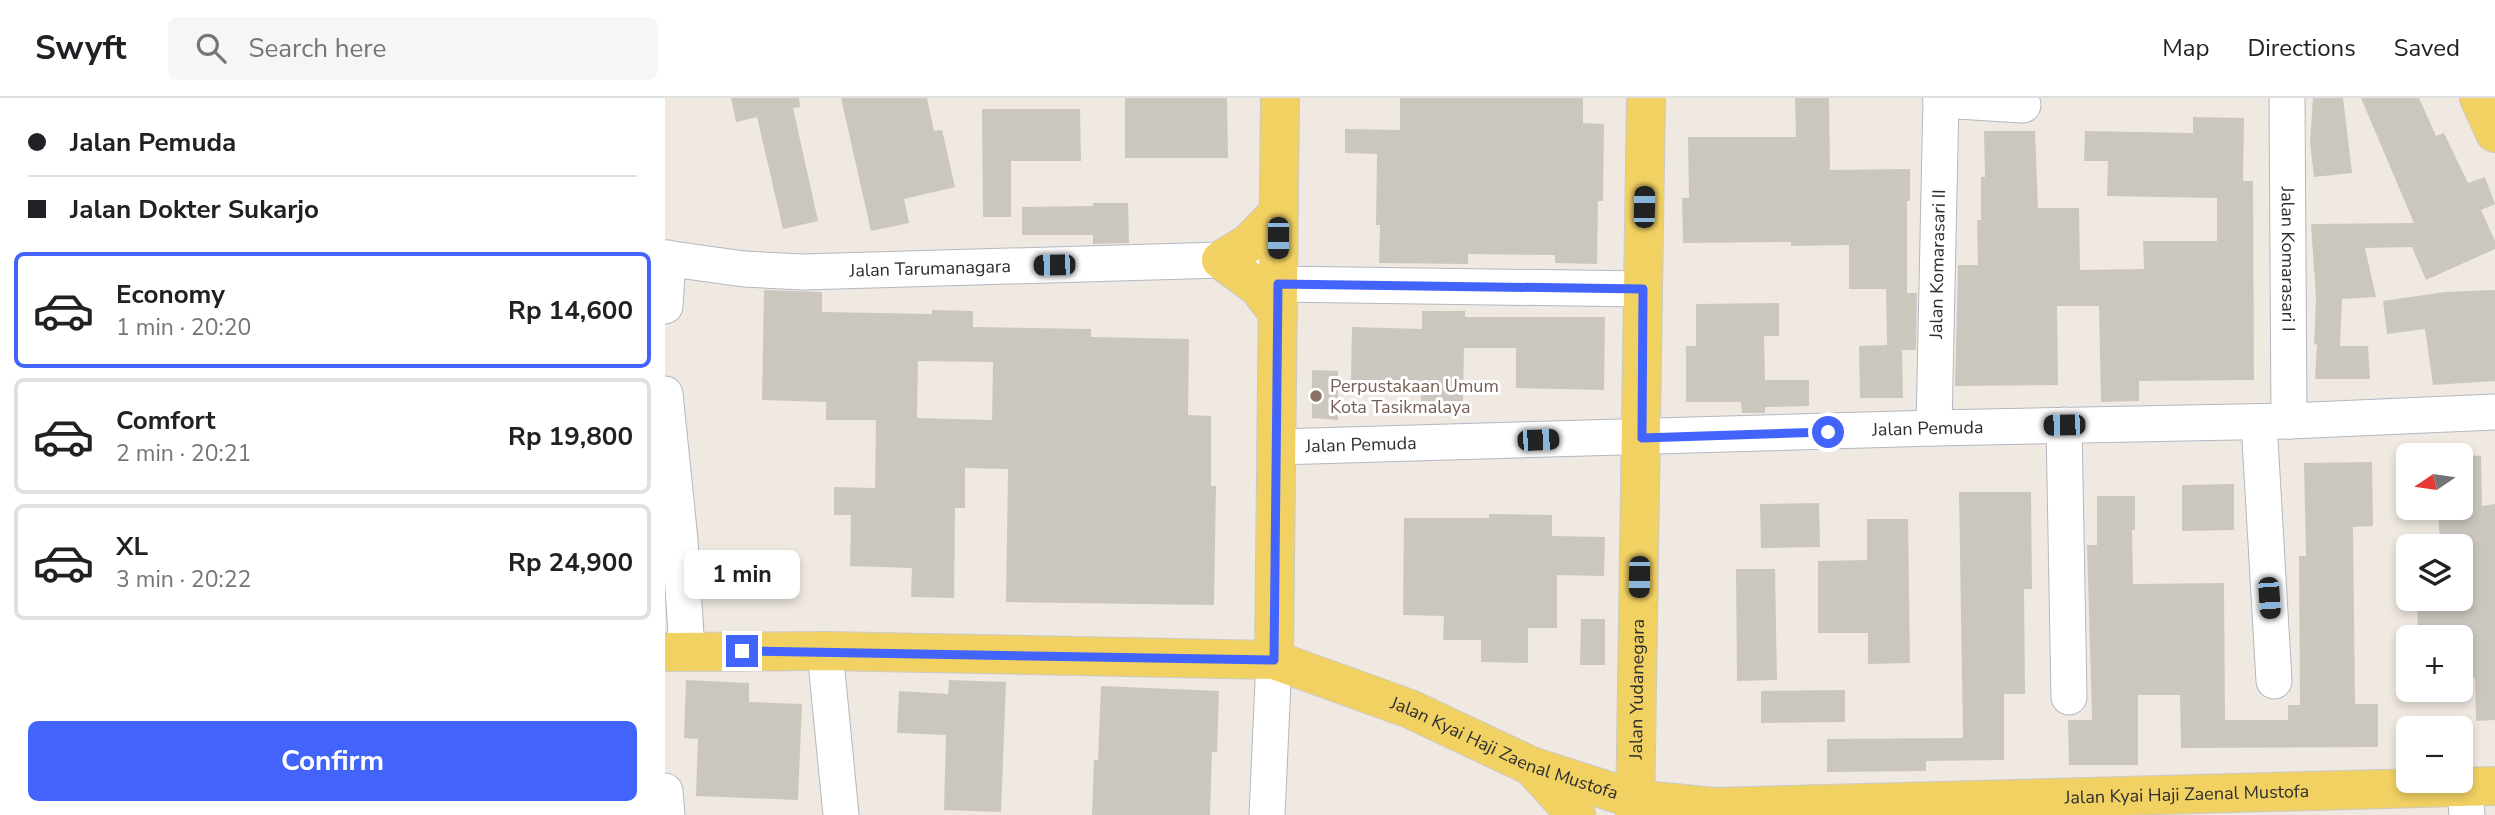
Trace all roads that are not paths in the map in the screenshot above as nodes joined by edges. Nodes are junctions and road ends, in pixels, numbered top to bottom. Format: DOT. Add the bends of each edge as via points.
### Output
graph roads {
  1 [pos="1280,98"];
  2 [pos="1646,98"];
  3 [pos="2287,98"];
  4 [pos="2479,98"];
  5 [pos="1941,99"];
  6 [pos="2023,105"];
  7 [pos="2495,133"];
  8 [pos="1279,212"];
  9 [pos="667,258"];
  10 [pos="1221,260"];
  11 [pos="1278,287"];
  12 [pos="1643,289"];
  13 [pos="665,306"];
  14 [pos="665,394"];
  15 [pos="2495,412"];
  16 [pos="2274,422"];
  17 [pos="2064,425"];
  18 [pos="1934,428"];
  19 [pos="1642,438"];
  20 [pos="1277,447"];
  21 [pos="676,651"];
  22 [pos="825,651"];
  23 [pos="1274,660"];
  24 [pos="2274,681"];
  25 [pos="2069,697"];
  26 [pos="1531,766"];
  27 [pos="665,791"];
  28 [pos="2476,796"];
  29 [pos="2143,806"];
  30 [pos="1635,807"];
  31 [pos="2014,807"];
  32 [pos="667,815"];
  33 [pos="841,815"];
  34 [pos="1267,815"];
  35 [pos="1576,815"];
  1 -- 8 [label="main road"];
  2 -- 12 [label="main road, Jalan Yudanegara"];
  3 -- 16 [label="street, Jalan Komarasari I"];
  4 -- 7 [label="main road"];
  5 -- 6 [label="street"];
  5 -- 18 [label="street, Jalan Komarasari II"];
  8 -- 10 [label="main road" via="1249,243"];
  8 -- 11 [label="main road"];
  9 -- 10 [label="street, Jalan Tarumanagara" via="803,272"];
  9 -- 13 [label="street"];
  10 -- 11 [label="main road" via="1258,287"];
  11 -- 12 [label="street"];
  11 -- 20 [label="main road"];
  12 -- 19 [label="main road, Jalan Yudanegara"];
  14 -- 21 [label="street" via="680,540"];
  15 -- 16 [label="street, Jalan Pemuda"];
  16 -- 17 [label="street, Jalan Pemuda"];
  16 -- 24 [label="street, Jalan Komarasari I"];
  17 -- 18 [label="street, Jalan Pemuda"];
  17 -- 25 [label="street"];
  18 -- 19 [label="street, Jalan Pemuda"];
  19 -- 20 [label="street, Jalan Pemuda"];
  19 -- 30 [label="main road, Jalan Yudanegara"];
  20 -- 23 [label="main road"];
  21 -- 22 [label="main road, Jalan Kyai Haji Zaenal Mustofa"];
  22 -- 23 [label="main road, Jalan Kyai Haji Zaenal Mustofa"];
  22 -- 33 [label="street"];
  23 -- 26 [label="main road, Jalan Kyai Haji Zaenal Mustofa" via="1410,709"];
  23 -- 34 [label="street"];
  26 -- 30 [label="main road, Jalan Kyai Haji Zaenal Mustofa"];
  26 -- 35 [label="main road"];
  27 -- 32 [label="street"];
  28 -- 29 [label="main road, Jalan Kyai Haji Zaenal Mustofa"];
  29 -- 31 [label="main road, Jalan Kyai Haji Zaenal Mustofa"];
  30 -- 31 [label="main road, Jalan Kyai Haji Zaenal Mustofa"];
}
